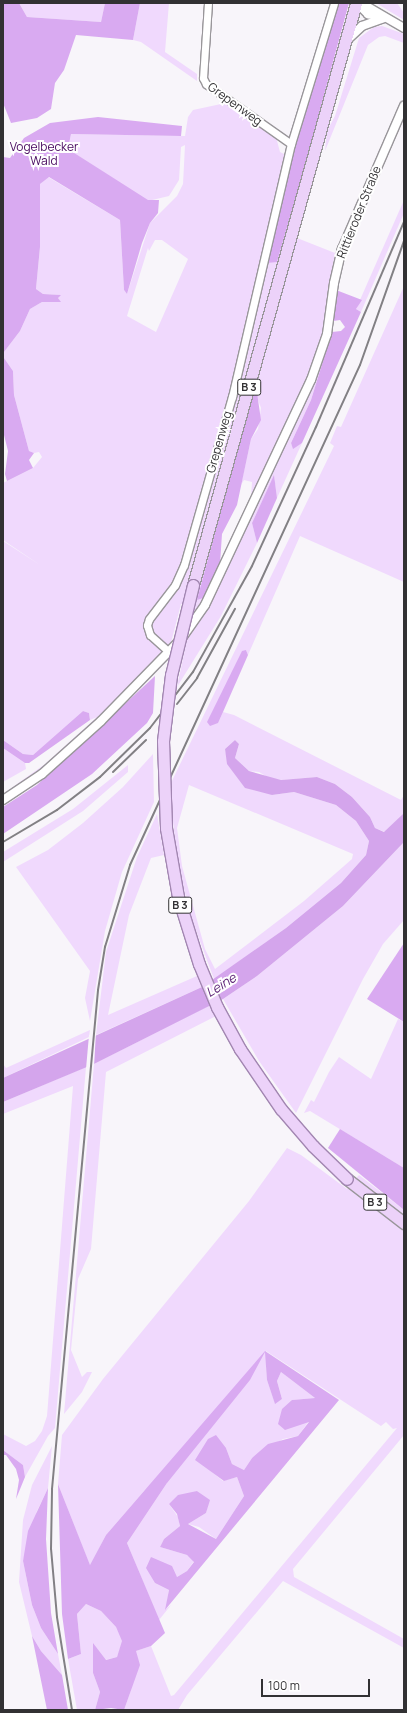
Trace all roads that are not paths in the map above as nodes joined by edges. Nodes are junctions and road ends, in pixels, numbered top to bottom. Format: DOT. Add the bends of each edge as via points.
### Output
graph roads {
  1 [pos="208,3"];
  2 [pos="334,3"];
  3 [pos="357,3"];
  4 [pos="361,3"];
  5 [pos="384,18"];
  6 [pos="404,28"];
  7 [pos="344,44"];
  8 [pos="404,106"];
  9 [pos="291,144"];
  10 [pos="169,652"];
  11 [pos="3,800"];
  12 [pos="404,1223"];
  1 -- 9 [label="street, Grepenweg" via="203,78 206,84"];
  2 -- 9 [label="street, Grepenweg"];
  3 -- 5 [label="street" via="368,14"];
  3 -- 7 [label="main road, B 3"];
  4 -- 5 [label="street"];
  5 -- 6 [label="street"];
  5 -- 7 [label="street" via="362,26"];
  7 -- 12 [label="main road, B 3, bridge" via="193,584 171,675 163,741 166,828 182,912 208,986 243,1055 292,1123 347,1179"];
  8 -- 10 [label="street, Rittieroder Straße" via="342,249 329,322 311,380 225,567 198,618"];
  9 -- 10 [label="street, Grepenweg" via="232,397 184,565 175,585 147,625 150,635"];
  10 -- 11 [label="street, Rittieroder Straße" via="101,721 47,770"];
}
